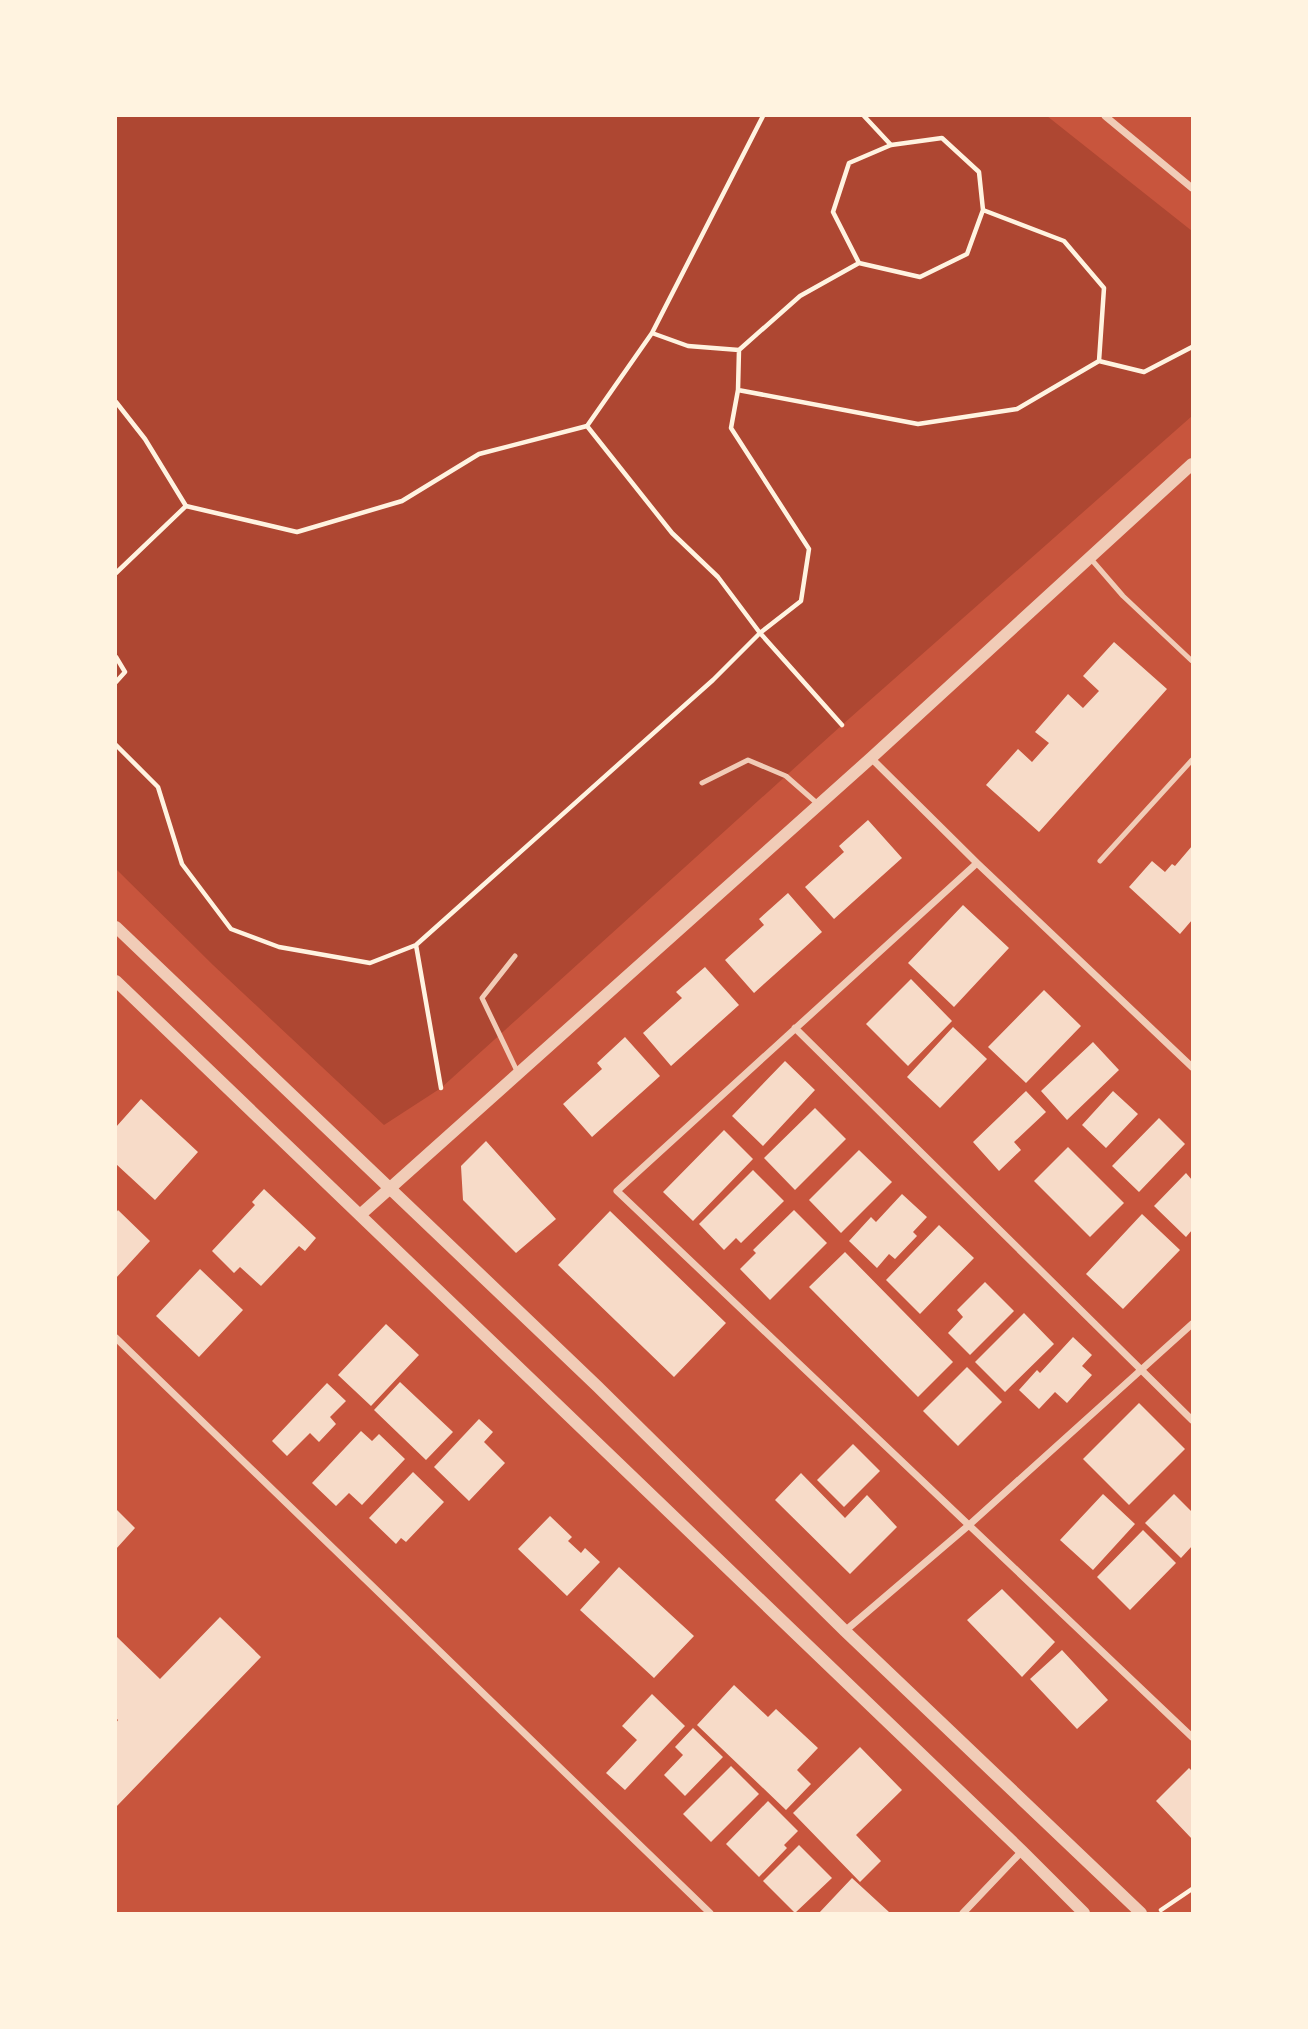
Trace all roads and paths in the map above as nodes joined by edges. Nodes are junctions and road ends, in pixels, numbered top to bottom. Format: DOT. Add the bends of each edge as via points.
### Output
graph roads {
  1 [pos="763,116"];
  2 [pos="864,116"];
  3 [pos="1105,116"];
  4 [pos="891,145"];
  5 [pos="1192,188"];
  6 [pos="983,210"];
  7 [pos="859,263"];
  8 [pos="652,333"];
  9 [pos="1192,347"];
  10 [pos="739,350"];
  11 [pos="1099,361"];
  12 [pos="738,390"];
  13 [pos="116,402"];
  14 [pos="587,426"];
  15 [pos="1192,464"];
  16 [pos="186,506"];
  17 [pos="1089,557"];
  18 [pos="116,573"];
  19 [pos="760,633"];
  20 [pos="116,657"];
  21 [pos="1192,661"];
  22 [pos="116,682"];
  23 [pos="842,725"];
  24 [pos="116,744"];
  25 [pos="871,758"];
  26 [pos="1192,760"];
  27 [pos="702,783"];
  28 [pos="819,805"];
  29 [pos="1100,861"];
  30 [pos="977,863"];
  31 [pos="116,926"];
  32 [pos="416,945"];
  33 [pos="515,956"];
  34 [pos="116,981"];
  35 [pos="795,1028"];
  36 [pos="1192,1067"];
  37 [pos="519,1074"];
  38 [pos="441,1088"];
  39 [pos="389,1190"];
  40 [pos="360,1215"];
  41 [pos="1192,1324"];
  42 [pos="116,1338"];
  43 [pos="1142,1370"];
  44 [pos="1192,1420"];
  45 [pos="969,1525"];
  46 [pos="845,1631"];
  47 [pos="1192,1737"];
  48 [pos="1022,1851"];
  49 [pos="1192,1889"];
  50 [pos="710,1913"];
  51 [pos="963,1913"];
  52 [pos="1084,1913"];
  53 [pos="1141,1913"];
  54 [pos="1157,1913"];
  1 -- 8 [label="path"];
  2 -- 4 [label="path"];
  3 -- 5 [label="street"];
  4 -- 6 [label="path" via="942,138 979,172"];
  4 -- 7 [label="path" via="849,163 833,212"];
  6 -- 7 [label="path" via="967,254 920,277"];
  6 -- 11 [label="path" via="1064,241 1104,288"];
  7 -- 10 [label="path" via="800,296"];
  8 -- 10 [label="path" via="688,346"];
  8 -- 14 [label="path"];
  9 -- 11 [label="path" via="1144,372"];
  10 -- 12 [label="path"];
  11 -- 12 [label="path" via="1017,410 918,424"];
  12 -- 19 [label="path" via="732,428 809,549 801,601"];
  13 -- 16 [label="path"];
  14 -- 16 [label="path" via="480,454 402,500 297,532"];
  14 -- 19 [label="path"];
  15 -- 17 [label="street"];
  16 -- 18 [label="path"];
  17 -- 21 [label="lane"];
  17 -- 25 [label="street"];
  19 -- 23 [label="path"];
  19 -- 32 [label="path"];
  20 -- 22 [label="path" via="125,672"];
  24 -- 32 [label="path" via="158,787 182,864 231,929 279,947 370,963"];
  25 -- 28 [label="street"];
  25 -- 30 [label="street"];
  26 -- 29 [label="lane"];
  27 -- 28 [label="lane" via="748,760 786,776"];
  28 -- 37 [label="street"];
  30 -- 35 [label="street"];
  30 -- 36 [label="street"];
  31 -- 39 [label="street"];
  32 -- 38 [label="path"];
  33 -- 37 [label="lane" via="482,998"];
  34 -- 40 [label="street"];
  35 -- 43 [label="street"];
  35 -- 45 [label="street" via="617,1191"];
  37 -- 39 [label="street"];
  39 -- 40 [label="street"];
  39 -- 46 [label="street" via="597,1386"];
  40 -- 48 [label="street"];
  41 -- 43 [label="street"];
  42 -- 50 [label="street"];
  43 -- 44 [label="street"];
  43 -- 45 [label="street"];
  45 -- 46 [label="street"];
  45 -- 47 [label="street"];
  46 -- 53 [label="street"];
  48 -- 51 [label="street"];
  48 -- 52 [label="street"];
  49 -- 54 [label="path"];
}
